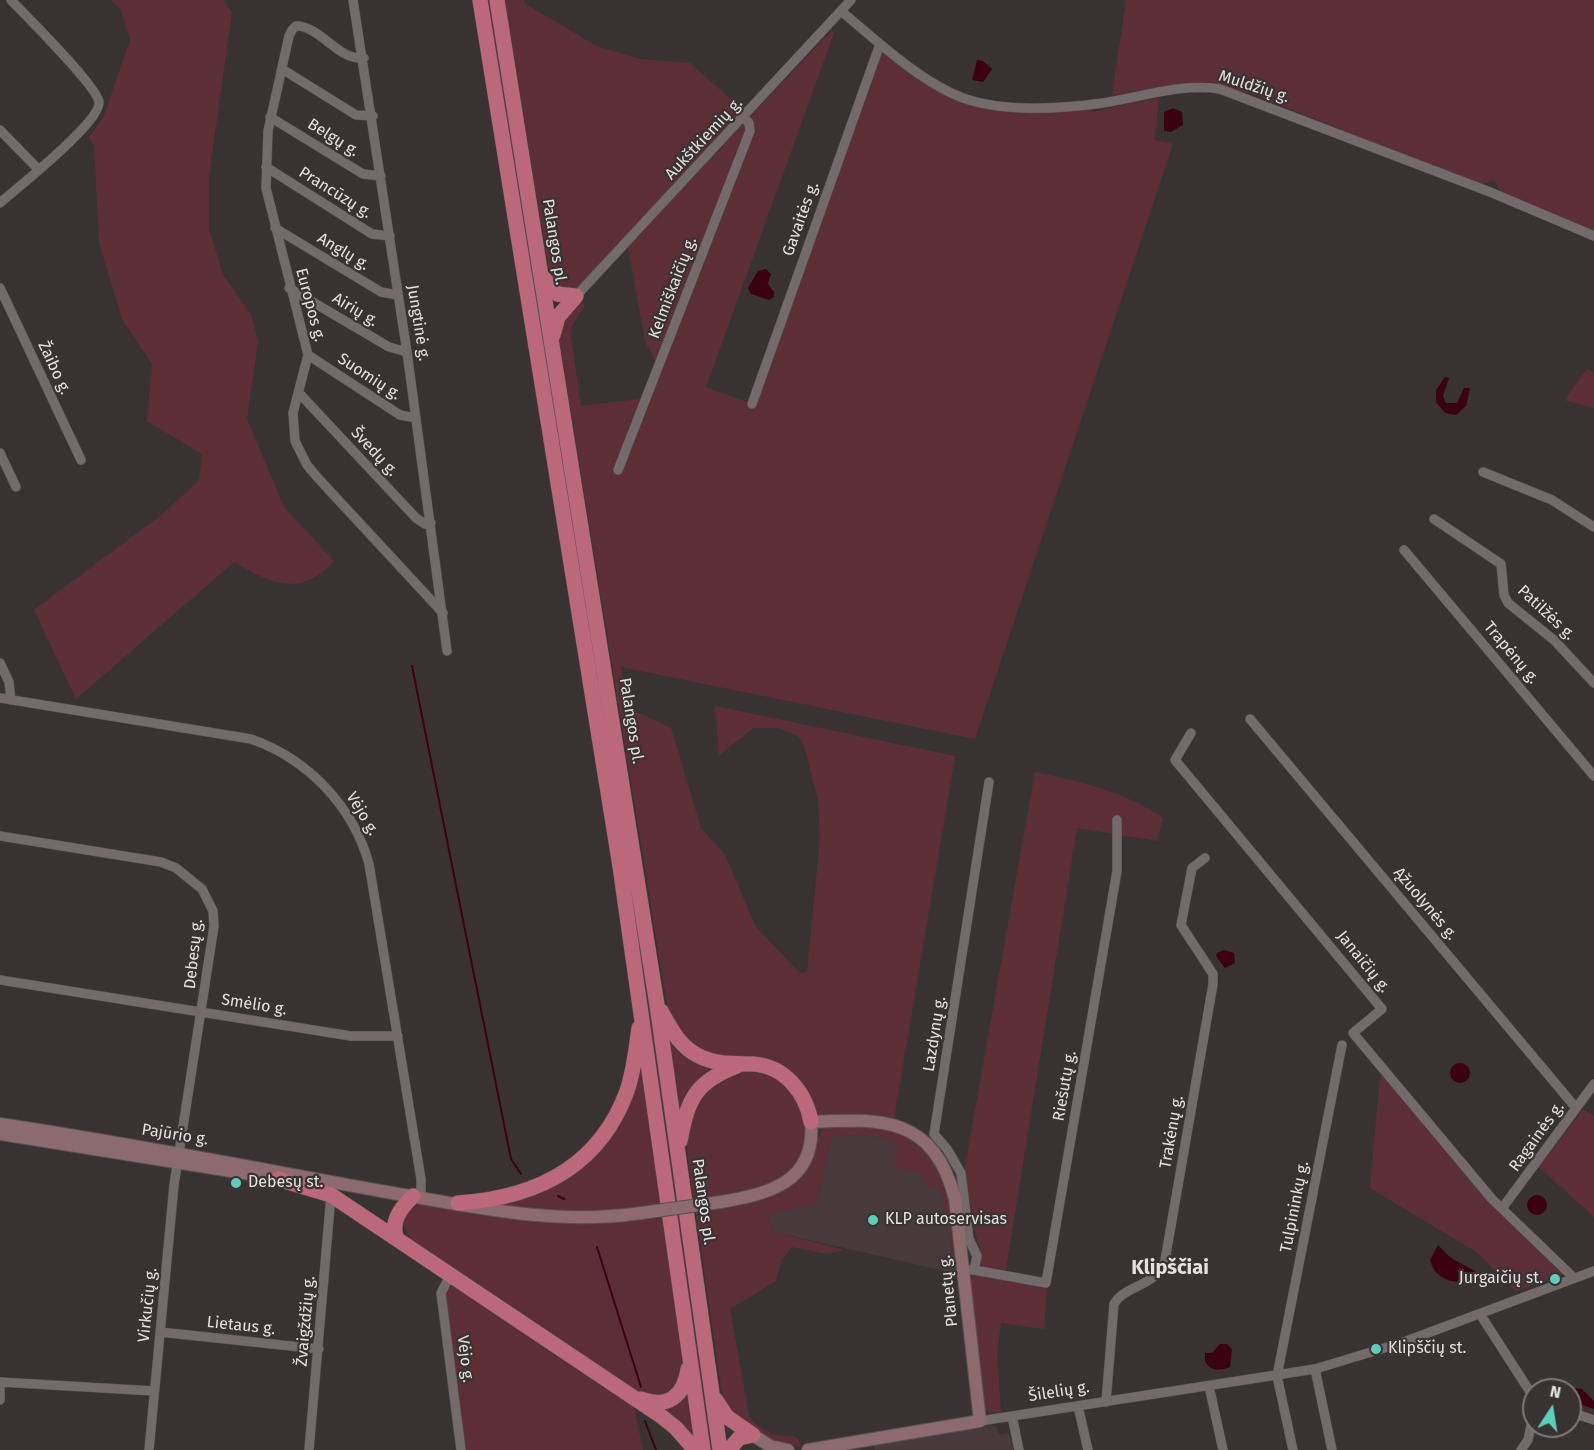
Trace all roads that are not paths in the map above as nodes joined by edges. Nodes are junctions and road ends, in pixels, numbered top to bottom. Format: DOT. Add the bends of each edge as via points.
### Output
graph roads {
  1 [pos="12,0"];
  2 [pos="353,0"];
  3 [pos="480,0"];
  4 [pos="496,0"];
  5 [pos="851,0"];
  6 [pos="841,11"];
  7 [pos="880,44"];
  8 [pos="364,58"];
  9 [pos="282,69"];
  10 [pos="373,116"];
  11 [pos="270,117"];
  12 [pos="744,118"];
  13 [pos="0,130"];
  14 [pos="266,167"];
  15 [pos="38,170"];
  16 [pos="381,176"];
  17 [pos="0,203"];
  18 [pos="274,228"];
  19 [pos="390,236"];
  20 [pos="1594,236"];
  21 [pos="541,274"];
  22 [pos="0,288"];
  23 [pos="289,288"];
  24 [pos="398,295"];
  25 [pos="576,296"];
  26 [pos="551,340"];
  27 [pos="407,352"];
  28 [pos="308,355"];
  29 [pos="299,393"];
  30 [pos="752,404"];
  31 [pos="416,418"];
  32 [pos="0,453"];
  33 [pos="81,460"];
  34 [pos="618,470"];
  35 [pos="1483,472"];
  36 [pos="16,487"];
  37 [pos="1434,519"];
  38 [pos="431,524"];
  39 [pos="1594,527"];
  40 [pos="1404,550"];
  41 [pos="443,613"];
  42 [pos="447,651"];
  43 [pos="0,663"];
  44 [pos="1594,683"];
  45 [pos="0,698"];
  46 [pos="11,700"];
  47 [pos="1250,718"];
  48 [pos="1191,733"];
  49 [pos="1594,776"];
  50 [pos="990,782"];
  51 [pos="1117,820"];
  52 [pos="0,836"];
  53 [pos="1205,858"];
  54 [pos="0,980"];
  55 [pos="657,1005"];
  56 [pos="641,1010"];
  57 [pos="202,1012"];
  58 [pos="398,1036"];
  59 [pos="1342,1045"];
  60 [pos="743,1064"];
  61 [pos="1594,1084"];
  62 [pos="1576,1108"];
  63 [pos="811,1122"];
  64 [pos="0,1124"];
  65 [pos="0,1134"];
  66 [pos="678,1153"];
  67 [pos="179,1158"];
  68 [pos="278,1179"];
  69 [pos="345,1184"];
  70 [pos="331,1195"];
  71 [pos="417,1197"];
  72 [pos="458,1203"];
  73 [pos="1503,1208"];
  74 [pos="396,1237"];
  75 [pos="969,1270"];
  76 [pos="1594,1271"];
  77 [pos="451,1274"];
  78 [pos="1574,1278"];
  79 [pos="1480,1314"];
  80 [pos="160,1332"];
  81 [pos="319,1349"];
  82 [pos="690,1357"];
  83 [pos="1315,1369"];
  84 [pos="1277,1376"];
  85 [pos="1522,1379"];
  86 [pos="0,1382"];
  87 [pos="1209,1386"];
  88 [pos="154,1391"];
  89 [pos="712,1394"];
  90 [pos="630,1395"];
  91 [pos="0,1400"];
  92 [pos="1106,1401"];
  93 [pos="1078,1406"];
  94 [pos="1012,1416"];
  95 [pos="980,1421"];
  96 [pos="753,1435"];
  97 [pos="869,1444"];
  98 [pos="150,1450"];
  99 [pos="309,1450"];
  100 [pos="461,1450"];
  101 [pos="695,1450"];
  102 [pos="703,1450"];
  103 [pos="720,1450"];
  104 [pos="729,1450"];
  105 [pos="788,1450"];
  106 [pos="808,1450"];
  107 [pos="1019,1450"];
  108 [pos="1088,1450"];
  109 [pos="1222,1450"];
  110 [pos="1293,1450"];
  111 [pos="1332,1450"];
  1 -- 15 [label="street" via="97,95 98,109 87,126"];
  2 -- 8 [label="street, Jungtinė g."];
  3 -- 56 [label="highway, Palangos pl."];
  4 -- 21 [label="highway, Palangos pl."];
  5 -- 6 [label="street, Aukštkiemių g."];
  6 -- 7 [label="street, Muldžių g."];
  6 -- 12 [label="street, Aukštkiemių g."];
  7 -- 20 [label="street, Muldžių g." via="945,90 993,106 1088,104 1191,87 1220,89"];
  7 -- 30 [label="street, Gavaitės g."];
  8 -- 9 [label="street, Europos g." via="349,56 308,29 296,26"];
  8 -- 10 [label="street, Jungtinė g."];
  9 -- 10 [label="street" via="356,115"];
  9 -- 11 [label="street, Europos g."];
  10 -- 16 [label="street, Jungtinė g."];
  11 -- 14 [label="street, Europos g."];
  11 -- 16 [label="street, Belgų g." via="363,174"];
  12 -- 25 [label="street, Aukštkiemių g."];
  12 -- 34 [label="street, Kelmiškaičių g." via="750,131"];
  13 -- 15 [label="street"];
  14 -- 18 [label="street, Europos g."];
  14 -- 19 [label="street, Prancūzų g." via="372,234"];
  15 -- 17 [label="street"];
  16 -- 19 [label="street, Jungtinė g."];
  18 -- 23 [label="street, Europos g."];
  18 -- 24 [label="street, Anglų g." via="381,292"];
  19 -- 24 [label="street, Jungtinė g."];
  21 -- 25 [label="highway" via="557,294"];
  21 -- 26 [label="highway, Palangos pl."];
  22 -- 33 [label="street, Žaibo g."];
  23 -- 27 [label="street, Airių g." via="389,347"];
  23 -- 28 [label="street, Europos g."];
  24 -- 27 [label="street, Jungtinė g."];
  25 -- 26 [label="highway" via="558,317"];
  26 -- 55 [label="highway, Palangos pl."];
  27 -- 31 [label="street, Jungtinė g."];
  28 -- 29 [label="street, Europos g."];
  28 -- 31 [label="street, Suomių g." via="400,415"];
  29 -- 38 [label="street, Švedų g." via="416,518"];
  29 -- 41 [label="street, Europos g." via="293,429 307,465"];
  31 -- 38 [label="street, Jungtinė g."];
  32 -- 36 [label="street"];
  35 -- 39 [label="street" via="1552,500"];
  37 -- 44 [label="street, Patilžės g." via="1501,564 1508,603 1554,640"];
  38 -- 41 [label="street, Jungtinė g."];
  40 -- 49 [label="street, Trapėnų g."];
  41 -- 42 [label="street, Jungtinė g."];
  43 -- 46 [label="street" via="9,682"];
  45 -- 46 [label="street, Vėjo g."];
  46 -- 58 [label="street, Vėjo g." via="251,739 289,757 318,778 351,819 365,849"];
  47 -- 62 [label="street, Ąžuolynės g."];
  48 -- 73 [label="street, Janaičių g." via="1175,760 1382,1008 1353,1033"];
  50 -- 75 [label="street, Lazdynų g." via="934,1134 961,1173 969,1239 976,1256"];
  51 -- 75 [label="street, Riešutų g." via="1117,871 1046,1283"];
  52 -- 57 [label="street, Debesų g." via="161,862 189,876 202,889 213,911"];
  53 -- 92 [label="street, Trakėnų g." via="1192,868 1181,925 1214,974 1213,984 1164,1266 1157,1277 1122,1294 1114,1304"];
  54 -- 57 [label="street, Smėlio g."];
  55 -- 60 [label="highway" via="680,1041 693,1053 716,1062"];
  55 -- 66 [label="highway, Palangos pl."];
  56 -- 72 [label="highway" via="626,1092 616,1114 590,1150 541,1186"];
  56 -- 82 [label="highway, Palangos pl."];
  57 -- 58 [label="street, Smėlio g." via="351,1036"];
  57 -- 67 [label="street, Debesų g."];
  58 -- 71 [label="street, Vėjo g." via="421,1179"];
  59 -- 84 [label="street, Tulpininkų g."];
  60 -- 63 [label="highway" via="764,1066 786,1078 803,1097"];
  60 -- 66 [label="highway" via="711,1077 694,1095"];
  61 -- 62 [label="street, Ragainės g."];
  62 -- 73 [label="street, Ragainės g."];
  63 -- 72 [label="main road, Pajūrio g., bridge" via="807,1153 798,1171 767,1192 721,1202 574,1219"];
  63 -- 75 [label="main road, Planetų g." via="882,1121 908,1131 933,1151 952,1187"];
  64 -- 67 [label="main road, Pajūrio g."];
  65 -- 67 [label="main road, Pajūrio g."];
  66 -- 89 [label="highway, Palangos pl."];
  67 -- 68 [label="main road, Pajūrio g."];
  67 -- 69 [label="main road, Pajūrio g."];
  67 -- 80 [label="street, Virkučių g."];
  68 -- 69 [label="main road, Pajūrio g."];
  68 -- 70 [label="highway"];
  69 -- 71 [label="main road, Pajūrio g."];
  70 -- 74 [label="highway"];
  70 -- 81 [label="street, Žvaigždžių g."];
  71 -- 72 [label="main road, Pajūrio g."];
  71 -- 74 [label="highway" via="396,1219"];
  73 -- 78 [label="street, Janaičių g."];
  74 -- 77 [label="highway"];
  75 -- 95 [label="main road, Planetų g."];
  76 -- 78 [label="street, Šilelių g."];
  77 -- 90 [label="highway"];
  77 -- 100 [label="street, Vėjo g." via="441,1293"];
  78 -- 79 [label="street, Šilelių g."];
  79 -- 83 [label="street, Šilelių g."];
  79 -- 85 [label="street"];
  80 -- 81 [label="street, Lietaus g."];
  80 -- 88 [label="street, Virkučių g."];
  81 -- 99 [label="street, Žvaigždžių g."];
  82 -- 90 [label="highway" via="684,1386 672,1401 658,1404"];
  82 -- 102 [label="highway, Palangos pl."];
  83 -- 84 [label="street, Šilelių g."];
  83 -- 111 [label="street"];
  84 -- 87 [label="street, Šilelių g."];
  84 -- 110 [label="street"];
  86 -- 88 [label="street"];
  86 -- 91 [label="street"];
  87 -- 92 [label="street, Šilelių g."];
  87 -- 109 [label="street"];
  88 -- 98 [label="street, Virkučių g."];
  89 -- 96 [label="highway" via="727,1418"];
  89 -- 103 [label="highway, Palangos pl."];
  90 -- 101 [label="highway" via="676,1428"];
  92 -- 93 [label="street, Šilelių g."];
  93 -- 94 [label="street, Šilelių g."];
  93 -- 108 [label="street"];
  94 -- 95 [label="street, Šilelių g."];
  94 -- 107 [label="street"];
  95 -- 97 [label="main road, Šilelių g."];
  96 -- 104 [label="highway" via="739,1438"];
  96 -- 105 [label="main road" via="770,1446"];
  97 -- 106 [label="main road, Šilelių g."];
}
